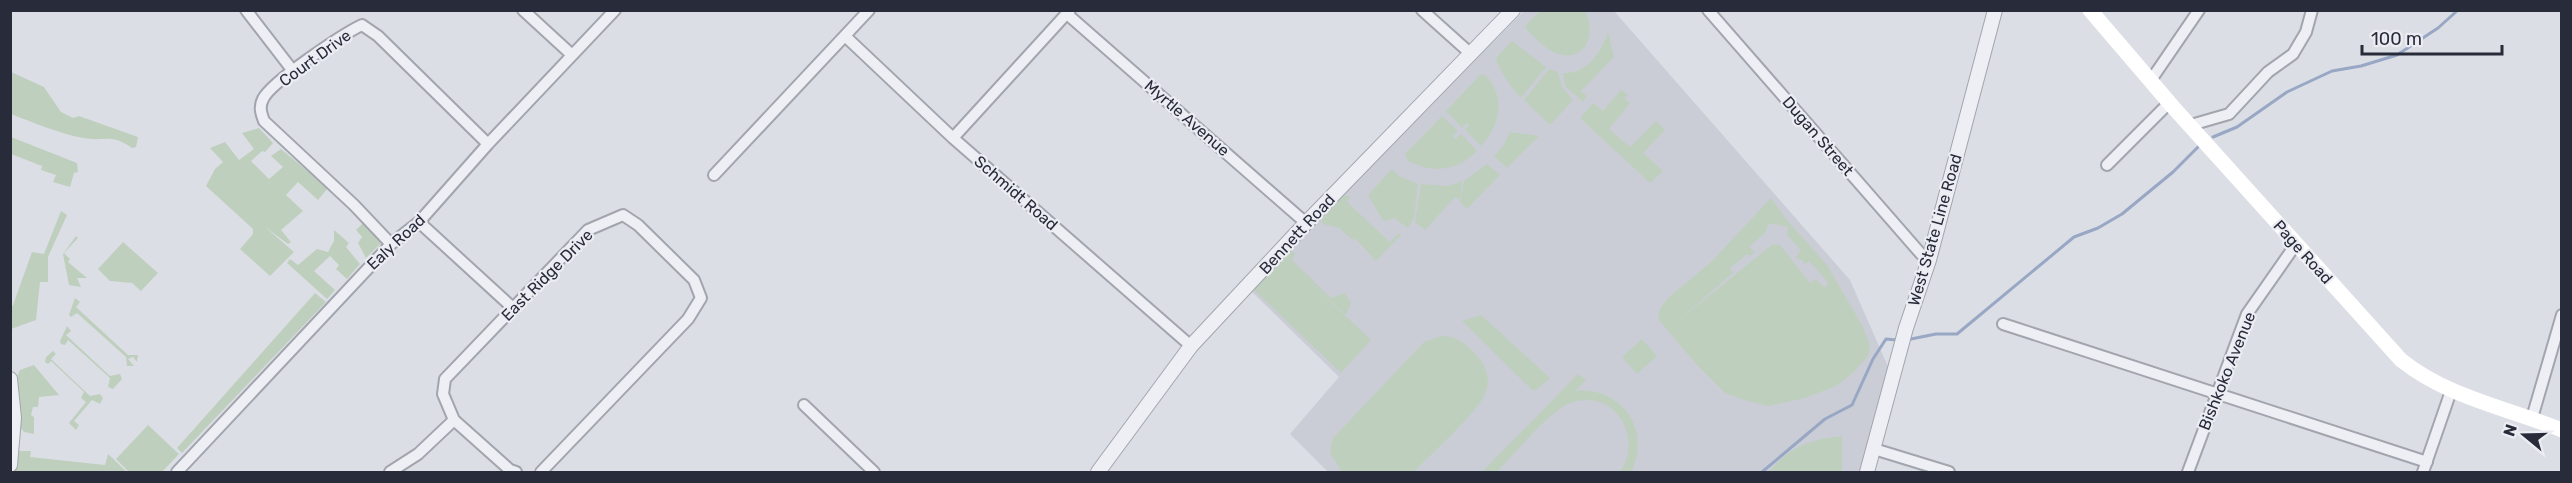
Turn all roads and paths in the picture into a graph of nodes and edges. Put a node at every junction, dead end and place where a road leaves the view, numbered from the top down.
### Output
1 (246, 10) edge
2 (523, 10) edge
3 (615, 10) edge
4 (869, 10) edge
5 (1422, 10) edge
6 (1513, 10) edge
7 (1708, 10) edge
8 (1995, 10) edge
9 (2090, 10) edge
10 (2199, 10) edge
11 (2312, 10) edge
12 (1069, 12) edge
13 (845, 36) junction
14 (1471, 54) junction
15 (572, 55) junction
16 (293, 70) junction
17 (2151, 80) junction
18 (2169, 103) junction
19 (2191, 125) junction
20 (953, 138) junction
21 (488, 144) junction
22 (2107, 165) dead end
23 (714, 175) dead end
24 (419, 222) junction
25 (1306, 223) junction
26 (391, 244) junction
27 (2296, 244) junction
28 (1929, 260) junction
29 (514, 309) junction
30 (2562, 315) edge
31 (2002, 324) dead end
32 (1191, 346) junction
33 (10, 379) edge
34 (2451, 391) junction
35 (2217, 393) junction
36 (804, 405) dead end
37 (2532, 418) junction
38 (454, 420) junction
39 (2562, 430) edge
40 (1874, 448) junction
41 (10, 465) edge
42 (2425, 467) edge
43 (177, 472) edge
44 (390, 472) edge
45 (516, 472) edge
46 (541, 472) edge
47 (874, 472) edge
48 (1098, 472) edge
49 (1868, 472) edge
50 (1949, 472) edge
51 (2188, 472) edge

1 - 16 street
2 - 15 street
3 - 15 street, Ealy Road
4 - 13 street
5 - 14 street
6 - 14 street, Bennett Road
7 - 28 street, Dugan Street
8 - 28 street, West State Line Road
9 - 17 main road, Page Road
10 - 17 street
11 - 19 street
12 - 20 street
12 - 25 street, Myrtle Avenue
13 - 20 street, Schmidt Road
13 - 23 street
14 - 25 street, Bennett Road
15 - 21 street, Ealy Road
16 - 21 street, Court Drive
16 - 26 street, Court Drive
17 - 18 main road, Page Road
18 - 19 main road, Page Road
18 - 22 street
19 - 27 main road, Page Road
20 - 32 street, Schmidt Road
21 - 24 street, Ealy Road
24 - 26 street, Ealy Road
24 - 29 street
25 - 32 street, Bennett Road
26 - 43 street, Ealy Road
27 - 34 main road, Page Road
27 - 35 street, Bishkoko Avenue
28 - 40 street, West State Line Road
29 - 38 street, East Ridge Drive
29 - 46 street, East Ridge Drive
30 - 37 street
31 - 35 street
32 - 48 street, Bennett Road
33 - 41 street
34 - 37 main road, Page Road
34 - 42 street
35 - 42 street
35 - 51 street, Bishkoko Avenue
36 - 47 street
37 - 39 main road, Page Road
38 - 44 street
38 - 45 street, East Ridge Drive
40 - 49 street, West State Line Road
40 - 50 street

